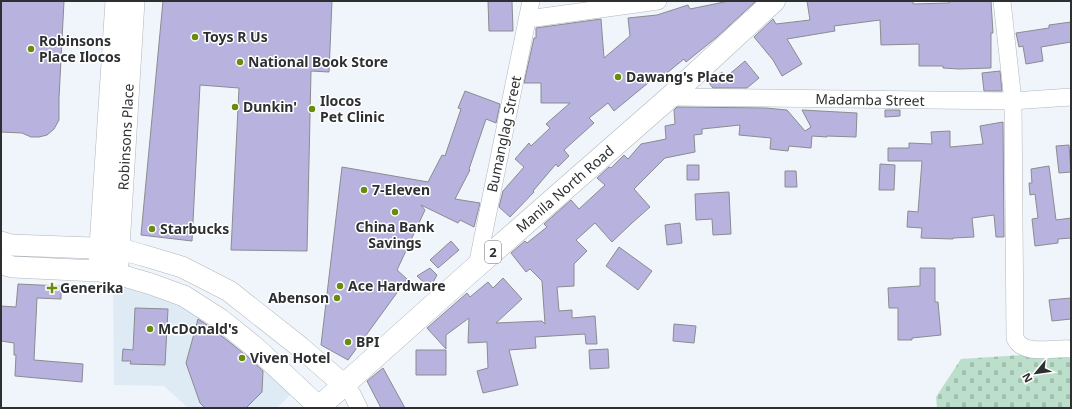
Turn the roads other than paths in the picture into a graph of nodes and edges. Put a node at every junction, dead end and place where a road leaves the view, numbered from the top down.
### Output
1 (116, 1) edge
2 (134, 1) edge
3 (531, 1) edge
4 (658, 1) edge
5 (774, 1) edge
6 (1002, 1) edge
7 (528, 18) junction
8 (670, 97) junction
9 (1071, 97) edge
10 (1012, 101) junction
11 (1, 242) edge
12 (110, 249) junction
13 (1, 264) edge
14 (477, 266) junction
15 (107, 272) junction
16 (1071, 349) edge
17 (344, 385) junction
18 (318, 408) edge
19 (359, 408) edge

1 - 12 street, Robinsons Place
2 - 12 street, Robinsons Place
3 - 7 street, Bumanglag Street
4 - 7 street
5 - 8 highway, Manila North Road / 2
6 - 10 street
7 - 14 street, Bumanglag Street
8 - 10 street, Madamba Street
8 - 14 highway, Manila North Road / 2
9 - 10 street, Madamba Street
10 - 16 street
11 - 12 street
12 - 15 street, Robinsons Place
12 - 17 street
13 - 15 street
14 - 17 highway, Manila North Road / 2
15 - 18 street
17 - 18 highway, Manila North Road / 2
17 - 19 street

